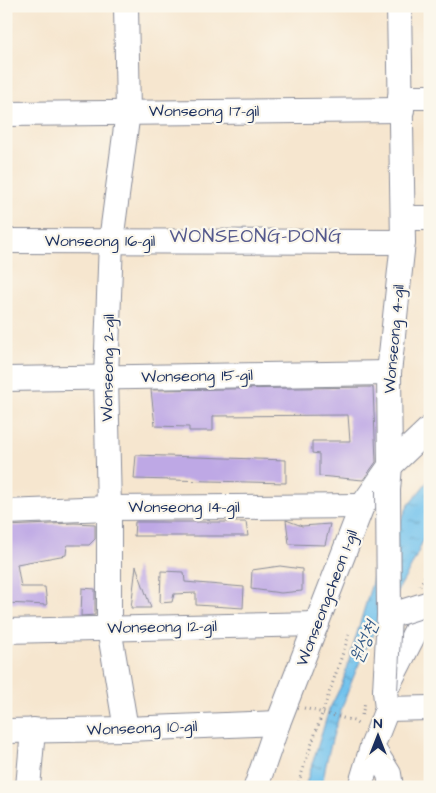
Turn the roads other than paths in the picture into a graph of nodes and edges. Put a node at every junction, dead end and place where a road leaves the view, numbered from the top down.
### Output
1 (126, 6) edge
2 (400, 6) edge
3 (430, 97) edge
4 (401, 103) junction
5 (128, 112) junction
6 (6, 114) edge
7 (404, 218) junction
8 (430, 218) edge
9 (112, 240) junction
10 (6, 241) edge
11 (403, 242) junction
12 (389, 373) junction
13 (106, 377) junction
14 (6, 379) edge
15 (430, 428) edge
16 (390, 466) junction
17 (362, 506) junction
18 (109, 508) junction
19 (6, 512) edge
20 (430, 603) edge
21 (389, 616) junction
22 (317, 624) junction
23 (109, 628) junction
24 (6, 631) edge
25 (386, 700) junction
26 (430, 708) edge
27 (278, 723) junction
28 (126, 729) junction
29 (33, 730) junction
30 (6, 731) edge
31 (372, 747) junction
32 (28, 787) edge
33 (256, 787) edge
34 (360, 787) edge
35 (391, 787) edge

1 - 5 street, Wonseong 2-gil
2 - 4 street, Wonseong 4-gil
3 - 4 street, Wonseong 17-gil
4 - 5 street, Wonseong 17-gil
4 - 7 street, Wonseong 4-gil
5 - 6 street, Wonseong 17-gil
5 - 9 street, Wonseong 2-gil
7 - 8 street
7 - 11 street, Wonseong 4-gil
9 - 10 street, Wonseong 16-gil
9 - 11 street, Wonseong 16-gil
9 - 13 street, Wonseong 2-gil
11 - 12 street, Wonseong 4-gil
12 - 13 street, Wonseong 15-gil
12 - 16 street, Wonseong 4-gil
13 - 14 street, Wonseong 15-gil
13 - 18 street, Wonseong 2-gil
15 - 16 street, Wonseongcheon 1-gil
16 - 17 street, Wonseongcheon 1-gil
16 - 21 street, Wonseong 4-gil, bridge
17 - 18 street, Wonseong 14-gil
17 - 22 street, Wonseongcheon 1-gil
18 - 19 street, Wonseong 14-gil
18 - 23 street, Wonseong 2-gil
20 - 21 street, bridge
20 - 25 street
21 - 25 street, Wonseong 4-gil, bridge
22 - 23 street, Wonseong 12-gil
22 - 27 street, Wonseongcheon 1-gil
23 - 24 street, Wonseong 12-gil
23 - 28 street, Wonseong 2-gil
25 - 26 street
25 - 31 street
27 - 28 street, Wonseong 10-gil
27 - 33 street, Wonseongcheon 1-gil
28 - 29 street, Wonseong 10-gil
29 - 30 street, Wonseong 10-gil
29 - 32 street
31 - 34 street
31 - 35 street

